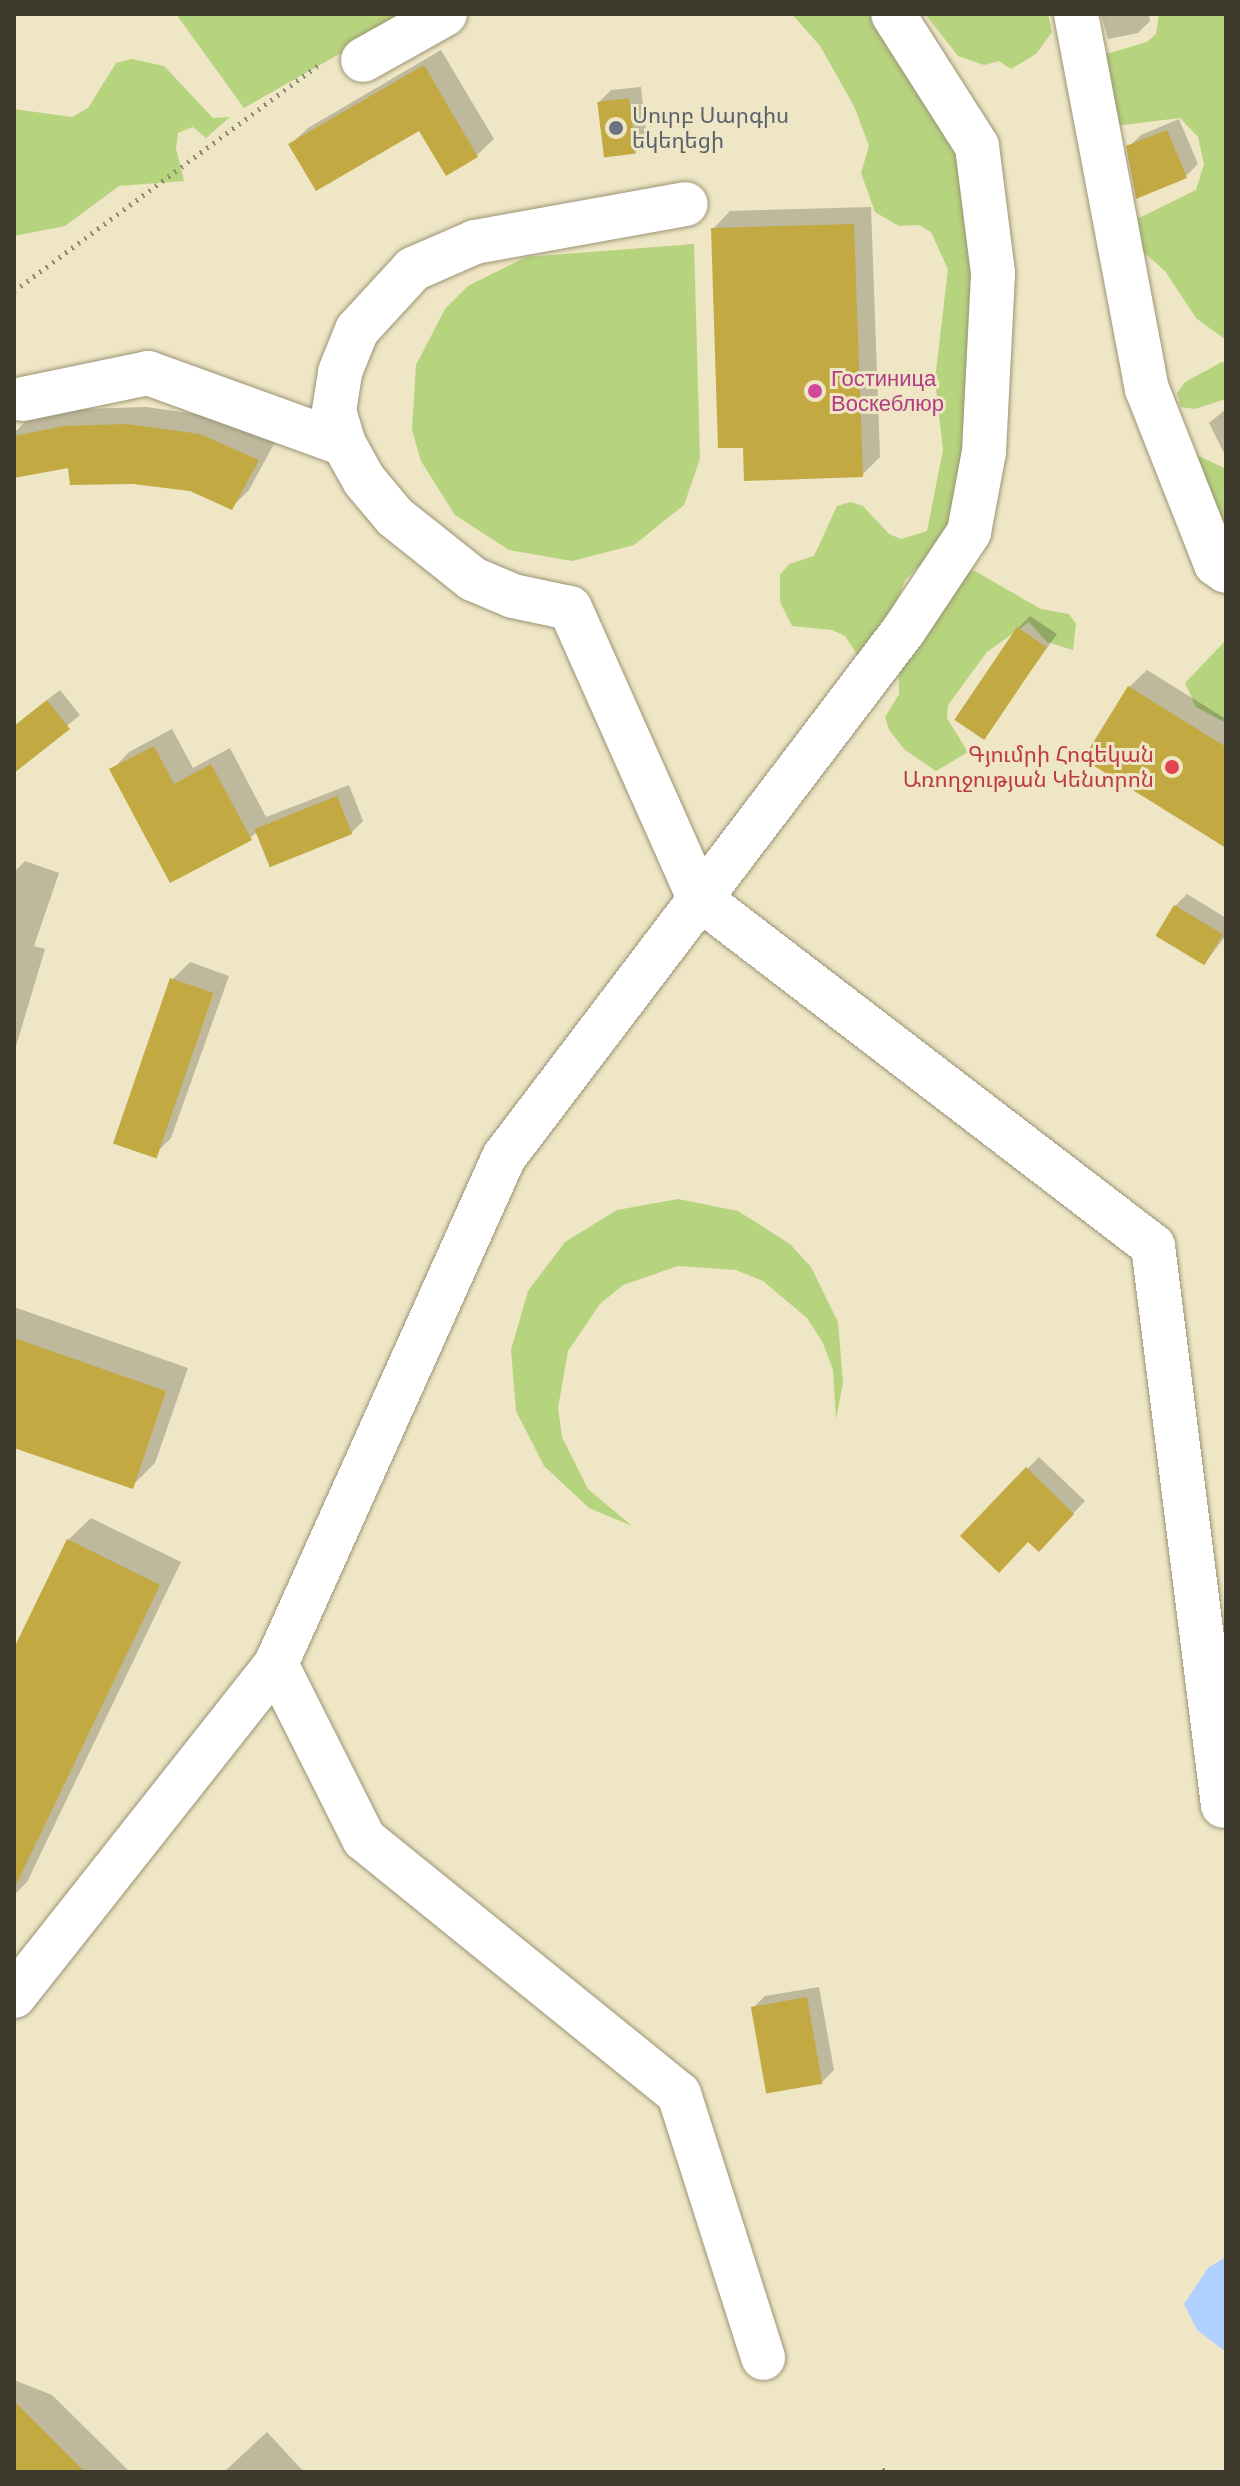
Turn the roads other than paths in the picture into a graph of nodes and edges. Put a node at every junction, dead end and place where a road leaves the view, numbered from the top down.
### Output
1 (445, 14) edge
2 (893, 14) edge
3 (1076, 14) edge
4 (346, 56) road end
5 (686, 204) dead end
6 (23, 399) dead end
7 (344, 444) junction
8 (1226, 571) edge
9 (699, 898) junction
10 (276, 1664) junction
11 (1223, 1806) dead end
12 (14, 1996) edge
13 (763, 2358) dead end

1 - 4 street
2 - 9 street
3 - 8 street
5 - 7 street
6 - 7 street
7 - 9 street
9 - 10 street
9 - 11 street
10 - 12 street
10 - 13 street

